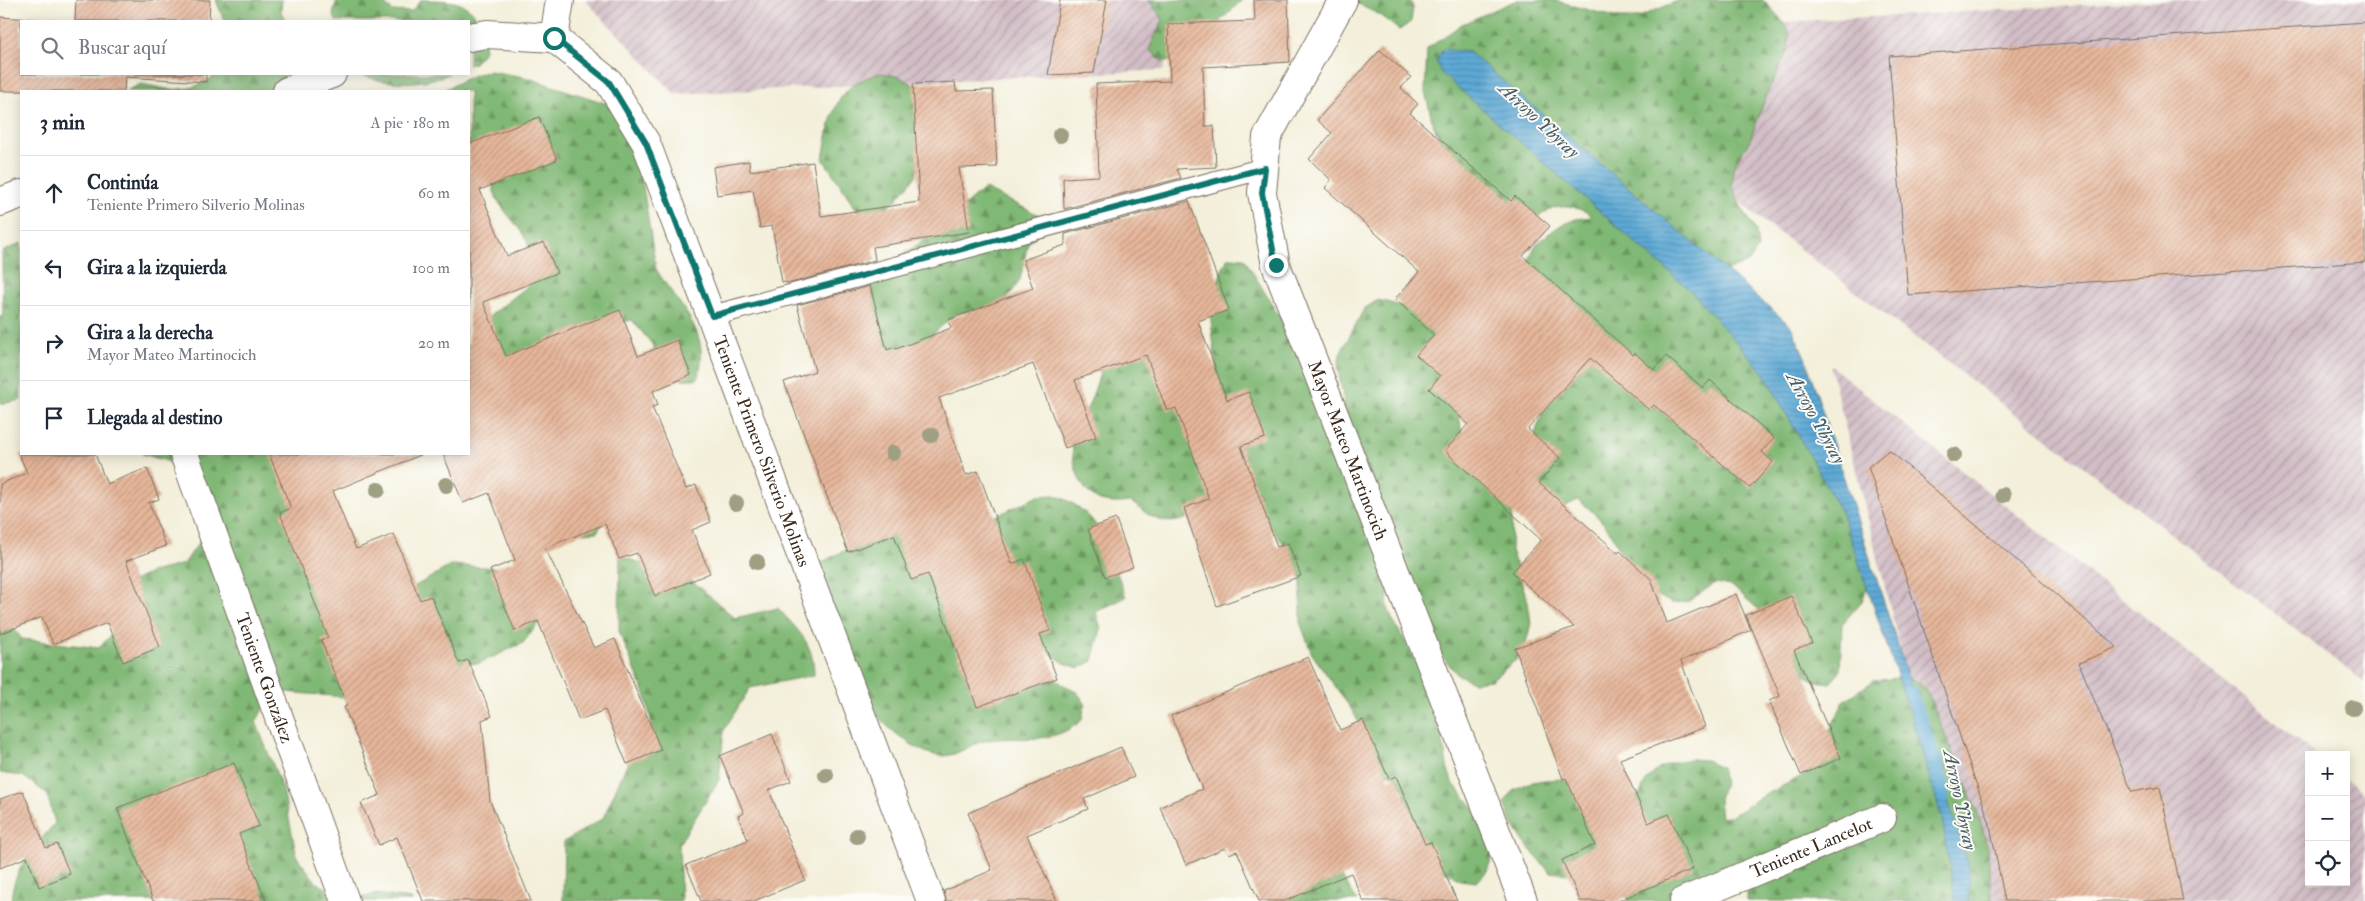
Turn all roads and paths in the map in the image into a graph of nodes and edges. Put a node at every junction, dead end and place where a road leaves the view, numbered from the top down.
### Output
1 (560, 0) edge
2 (1343, 0) edge
3 (470, 37) edge
4 (554, 38) junction
5 (329, 75) edge
6 (290, 90) edge
7 (1265, 168) junction
8 (20, 194) edge
9 (0, 202) edge
10 (712, 316) junction
11 (184, 455) edge
12 (1882, 818) dead end
13 (345, 901) edge
14 (932, 901) edge
15 (1523, 901) edge
16 (1684, 901) edge

1 - 4 street
2 - 7 street, Mayor Mateo Martinocich
3 - 4 street
4 - 10 street, Teniente Primero Silverio Molinas
5 - 6 street
7 - 10 lane
7 - 15 street, Mayor Mateo Martinocich
8 - 9 street
10 - 14 street, Teniente Primero Silverio Molinas
11 - 13 street, Teniente González
12 - 16 street, Teniente Lancelot

